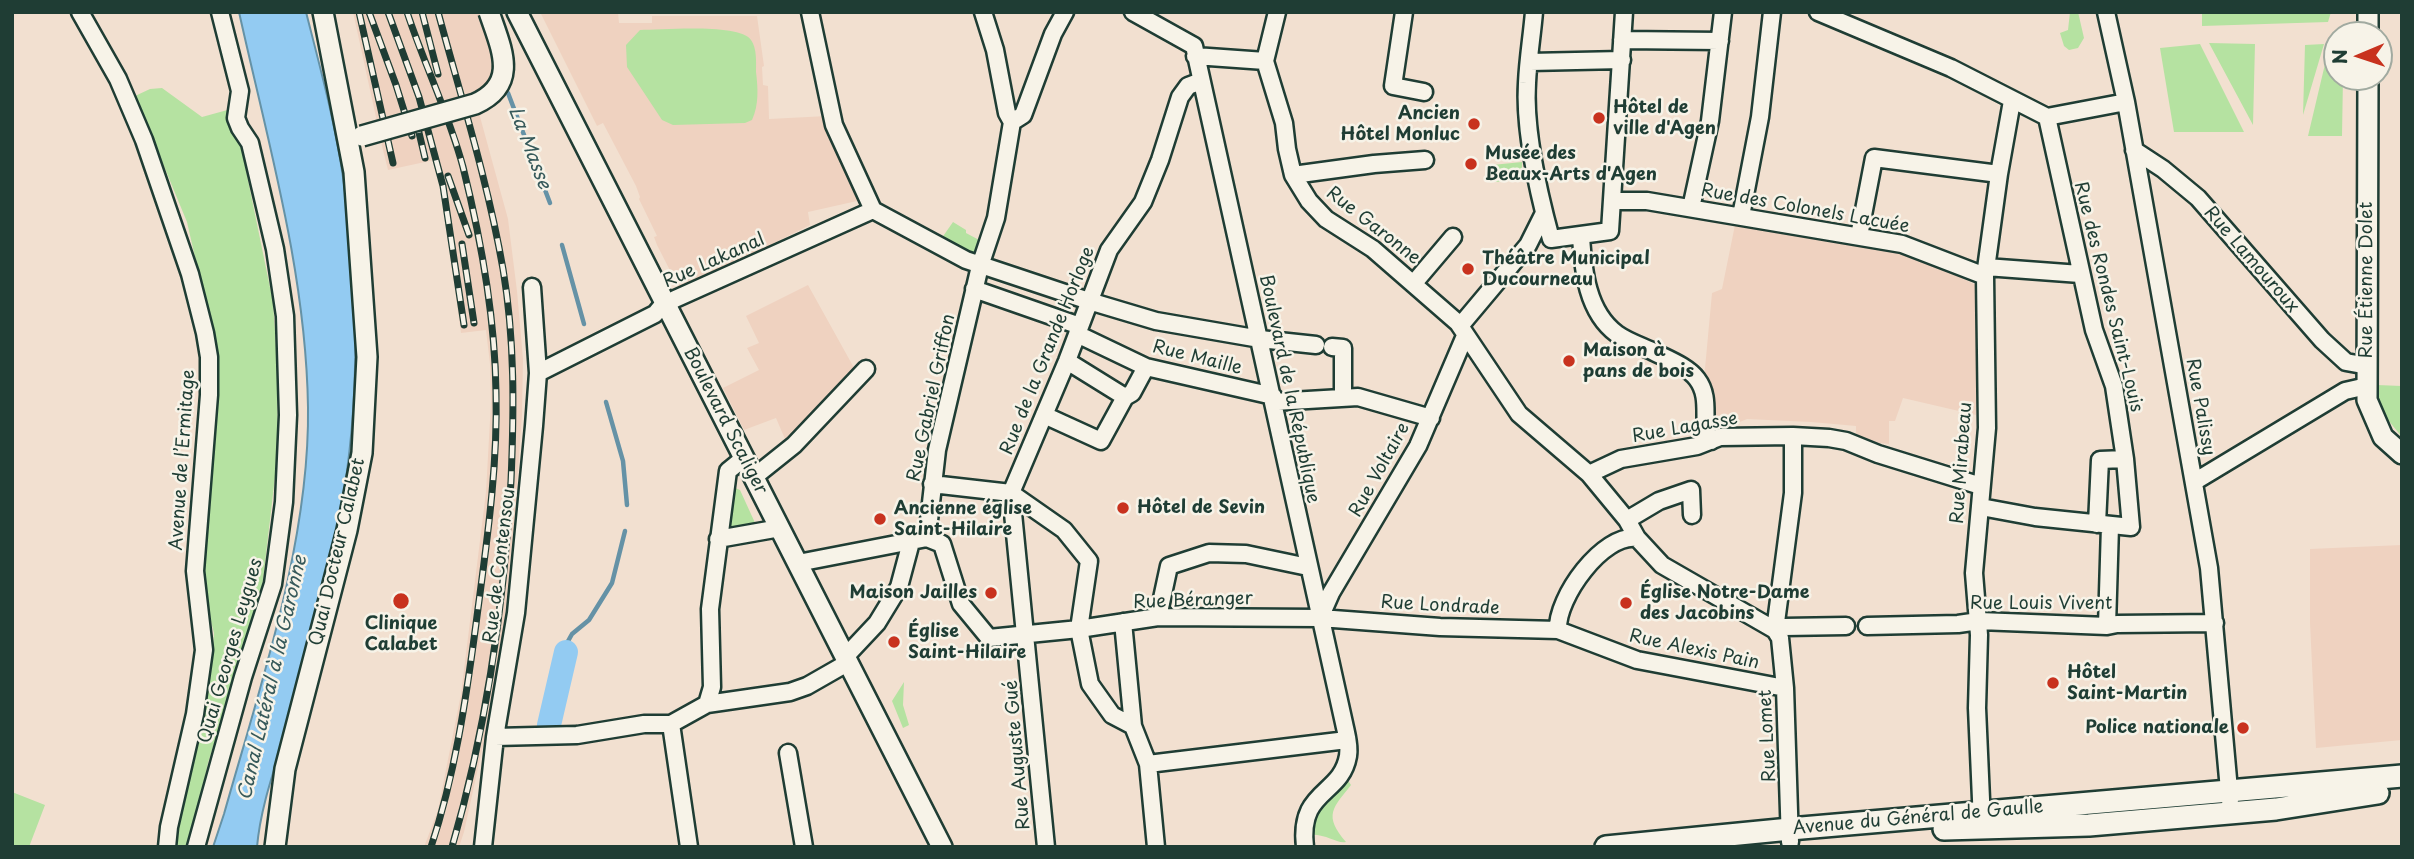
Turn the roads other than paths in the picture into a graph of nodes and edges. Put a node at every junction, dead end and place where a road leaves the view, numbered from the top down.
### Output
1 (80, 12) edge
2 (220, 12) edge
3 (489, 12) edge
4 (517, 12) edge
5 (810, 12) edge
6 (983, 12) edge
7 (1065, 12) edge
8 (1133, 12) edge
9 (1277, 12) edge
10 (1404, 12) edge
11 (1534, 12) edge
12 (1624, 12) edge
13 (1723, 12) edge
14 (1772, 12) edge
15 (1818, 12) edge
16 (2106, 12) edge
17 (324, 16) edge
18 (1622, 40) junction
19 (1720, 41) junction
20 (1194, 51) junction
21 (1622, 60) junction
22 (1265, 61) junction
23 (1530, 62) junction
24 (1200, 81) junction
25 (2368, 91) edge
26 (1424, 92) dead end
27 (2012, 101) junction
28 (2126, 102) junction
29 (2047, 117) junction
30 (1012, 122) junction
31 (356, 137) junction
32 (2134, 150) junction
33 (1425, 160) dead end
34 (1999, 174) junction
35 (1293, 176) junction
36 (1613, 201) junction
37 (1690, 208) junction
38 (873, 210) junction
39 (1544, 213) junction
40 (1741, 216) junction
41 (1581, 236) junction
42 (1859, 236) junction
43 (1453, 237) dead end
44 (1551, 239) junction
45 (1528, 245) junction
46 (980, 265) junction
47 (1986, 272) junction
48 (2080, 274) junction
49 (1415, 283) junction
50 (532, 287) dead end
51 (974, 289) junction
52 (1089, 301) junction
53 (665, 304) junction
54 (1078, 330) junction
55 (1463, 331) junction
56 (1259, 339) junction
57 (1067, 361) junction
58 (1146, 367) junction
59 (866, 369) dead end
60 (538, 373) junction
61 (2368, 377) junction
62 (1125, 397) junction
63 (1343, 398) junction
64 (1273, 399) junction
65 (1044, 415) junction
66 (1431, 418) junction
67 (1793, 436) junction
68 (1711, 441) junction
69 (2402, 454) edge
70 (744, 458) junction
71 (2125, 459) junction
72 (1588, 474) junction
73 (754, 477) junction
74 (2194, 482) junction
75 (932, 484) junction
76 (1981, 485) junction
77 (1011, 493) junction
78 (1981, 507) junction
79 (1692, 515) dead end
80 (1627, 520) junction
81 (2103, 525) junction
82 (780, 528) junction
83 (1637, 538) junction
84 (718, 539) junction
85 (919, 540) junction
86 (798, 564) junction
87 (1308, 567) junction
88 (1158, 617) junction
89 (1320, 618) junction
90 (1979, 621) junction
91 (1124, 622) junction
92 (2215, 623) junction
93 (1846, 626) dead end
94 (1867, 626) dead end
95 (2107, 626) junction
96 (1079, 629) junction
97 (1775, 630) junction
98 (1558, 631) junction
99 (1027, 636) junction
100 (847, 659) junction
101 (1785, 688) junction
102 (707, 704) junction
103 (671, 724) junction
104 (1133, 726) junction
105 (495, 737) junction
106 (1347, 740) junction
107 (788, 753) dead end
108 (1148, 764) junction
109 (2402, 776) edge
110 (2402, 790) edge
111 (2230, 802) junction
112 (1982, 820) junction
113 (1790, 835) junction
114 (276, 841) edge
115 (937, 841) edge
116 (1728, 843) edge
117 (167, 847) edge
118 (197, 847) edge
119 (483, 847) edge
120 (689, 847) edge
121 (804, 847) edge
122 (1046, 847) edge
123 (1156, 847) edge
124 (1304, 847) edge
125 (1606, 847) edge

1 - 117 street, Avenue de l’Ermitage
2 - 118 street, Quai Georges Leygues
3 - 31 street, bridge
4 - 53 street, Boulevard Scaliger
5 - 38 street
6 - 30 street
7 - 30 street
8 - 20 street
9 - 22 street
10 - 26 street
11 - 23 street
12 - 18 street
13 - 19 street
14 - 40 street
15 - 27 street
16 - 28 street, Rue Palissy
17 - 31 street
17 - 31 street
18 - 19 street
18 - 21 street
19 - 37 street
20 - 22 street
20 - 24 street, Boulevard de la République
21 - 23 street
21 - 36 street
22 - 35 street, Rue Garonne
23 - 39 street
24 - 52 street, Rue de la Grande Horloge
24 - 56 street, Boulevard de la République
25 - 61 street, Rue Étienne Dolet
27 - 29 street
27 - 34 street, Rue Mirabeau
28 - 29 street
28 - 32 street, Rue Palissy
29 - 48 street, Rue des Rondes Saint-Louis
30 - 46 street, Rue Gabriel Griffon
31 - 114 street, Quai Docteur Calabet
32 - 61 street, Rue Lamouroux
32 - 74 street, Rue Palissy
33 - 35 street
34 - 42 street
34 - 47 street, Rue Mirabeau
35 - 49 street, Rue Garonne
36 - 37 street, Rue des Colonels Lacuée
36 - 41 street
37 - 40 street, Rue des Colonels Lacuée
38 - 46 street
38 - 53 street, Rue Lakanal
39 - 44 street
39 - 45 street, Rue Voltaire
40 - 42 street, Rue des Colonels Lacuée
41 - 44 street
41 - 68 street
42 - 47 street, Rue des Colonels Lacuée
43 - 49 street
44 - 45 street
45 - 55 street, Rue Voltaire
46 - 51 street, Rue Gabriel Griffon
46 - 52 street
47 - 48 street, Rue des Colonels Lacuée
47 - 76 street, Rue Mirabeau
48 - 71 street, Rue des Rondes Saint-Louis
49 - 55 street, Rue Garonne
50 - 60 street, Rue de Contensou
51 - 54 street, Rue Maille
51 - 75 street, Rue Gabriel Griffon
52 - 54 street, Rue de la Grande Horloge
52 - 56 street
53 - 60 street, Rue Lakanal
53 - 70 street, Boulevard Scaliger
54 - 57 street, Rue de la Grande Horloge
54 - 58 street, Rue Maille
55 - 66 street, Rue Voltaire
55 - 72 street, Rue Garonne
56 - 63 street
56 - 64 street, Boulevard de la République
57 - 62 street
57 - 65 street, Rue de la Grande Horloge
58 - 62 street
58 - 64 street, Rue Maille
59 - 73 street
60 - 105 street, Rue de Contensou
61 - 69 street
61 - 74 street
62 - 65 street
63 - 64 street, Rue Maille
63 - 66 street, Rue Maille
64 - 87 street, Boulevard de la République
65 - 77 street, Rue de la Grande Horloge
66 - 89 street, Rue Voltaire
67 - 68 street, Rue Lagasse
67 - 76 street, Rue Lagasse
67 - 97 street
68 - 72 street, Rue Lagasse
70 - 73 street, Boulevard Scaliger
70 - 84 street
71 - 81 street
71 - 81 street, Rue des Rondes Saint-Louis
72 - 80 street, Rue Garonne
73 - 82 street, Boulevard Scaliger
74 - 92 street, Rue Palissy
75 - 77 street
75 - 85 street, Rue Gabriel Griffon
76 - 78 street, Rue Mirabeau
77 - 96 street
77 - 99 street, Rue Auguste Gué
78 - 81 street
78 - 90 street, Rue Mirabeau
79 - 80 street
80 - 83 street, Rue Garonne
81 - 95 street
82 - 84 street
82 - 86 street, Boulevard Scaliger
83 - 97 street, Rue Garonne
83 - 98 street
84 - 102 street
85 - 86 street
85 - 99 street, Rue Béranger
85 - 100 street, Rue Gabriel Griffon
86 - 100 street, Boulevard Scaliger
87 - 88 street
87 - 89 street, Boulevard de la République
88 - 89 street, Rue Béranger
88 - 91 street, Rue Béranger
89 - 98 street, Rue Londrade
89 - 106 street, Boulevard de la République
90 - 94 street, Rue Louis Vivent
90 - 95 street, Rue Louis Vivent
90 - 112 street, Rue Mirabeau
91 - 96 street, Rue Béranger
91 - 104 street
92 - 95 street, Rue Louis Vivent
92 - 111 street, Rue Palissy
93 - 97 street
96 - 99 street, Rue Béranger
96 - 104 street
97 - 101 street, Rue Lomet
98 - 101 street, Rue Alexis Pain
99 - 122 street, Rue Auguste Gué
100 - 102 street, Rue Gabriel Griffon
100 - 115 street, Boulevard Scaliger
101 - 113 street, Rue Lomet
102 - 103 street
103 - 105 street
103 - 120 street
104 - 108 street
105 - 119 street, Rue de Contensou
106 - 108 street
106 - 124 street
107 - 121 street
108 - 123 street
109 - 111 main road
110 - 111 main road
111 - 112 main road, Avenue du Général de Gaulle
112 - 113 main road, Avenue du Général de Gaulle
113 - 116 main road, Avenue du Général de Gaulle
116 - 125 main road, Avenue du Général de Gaulle

